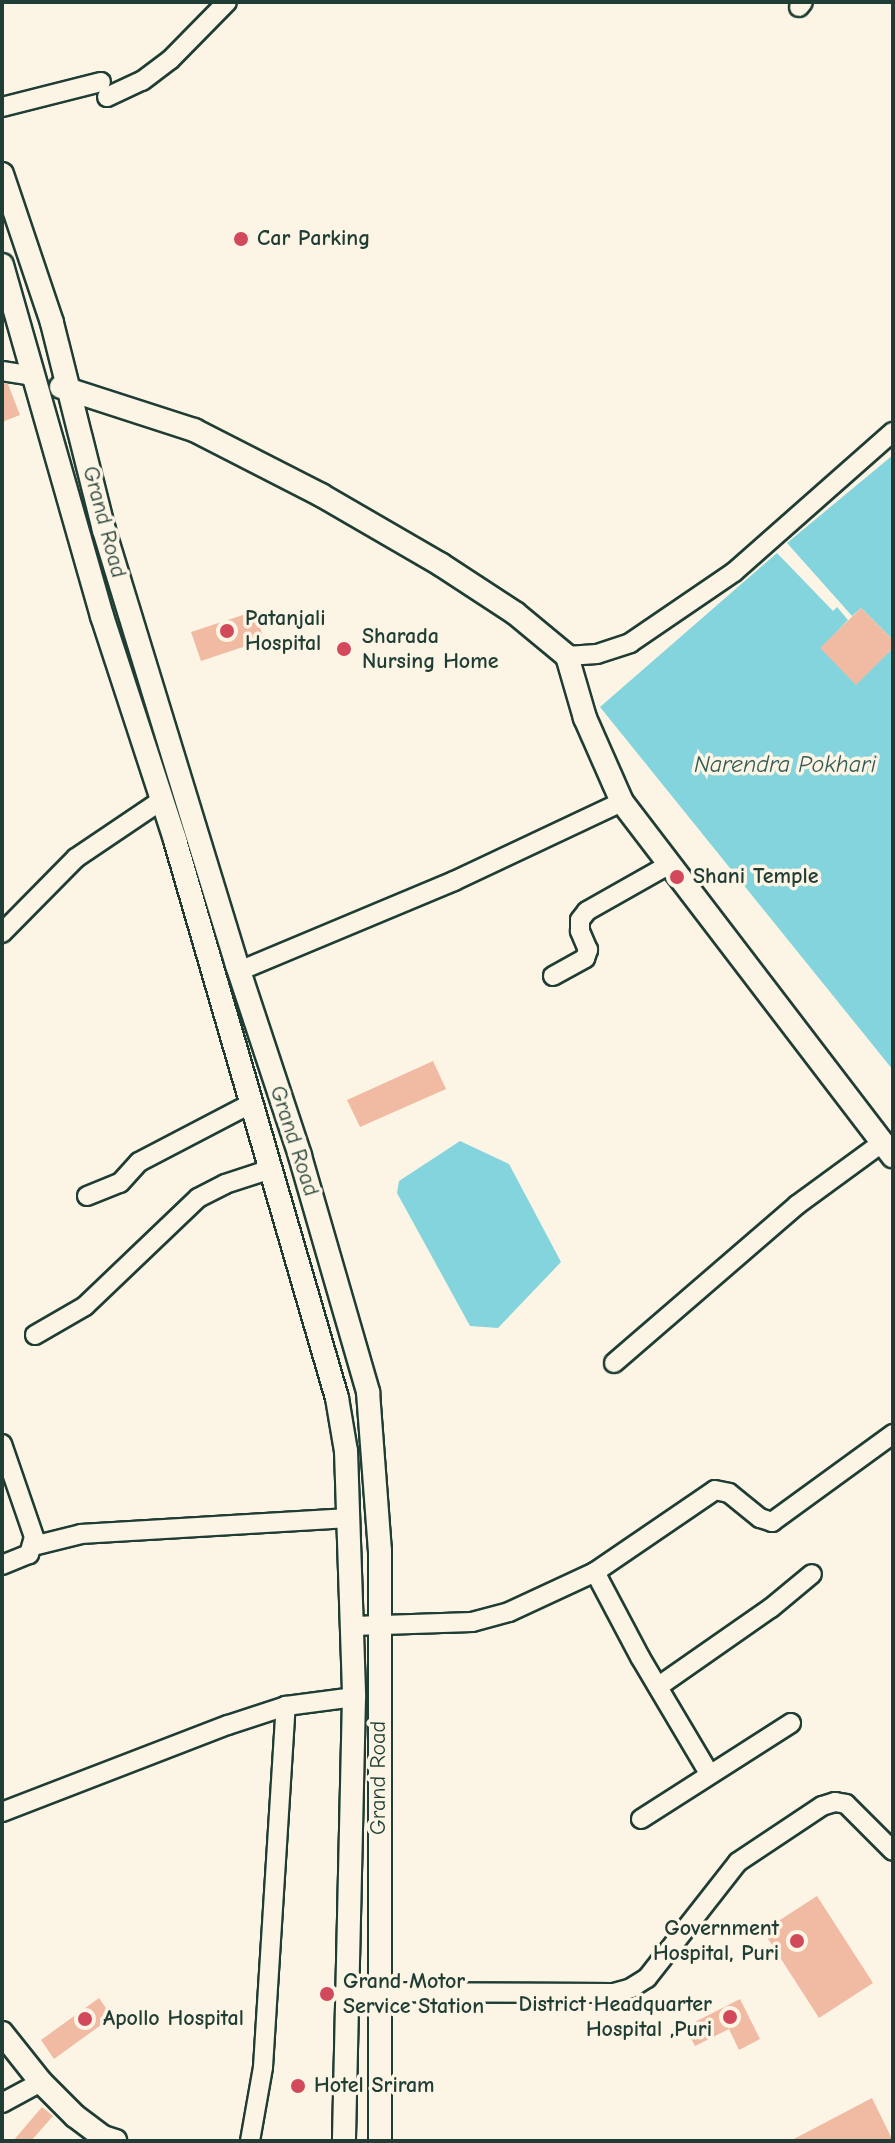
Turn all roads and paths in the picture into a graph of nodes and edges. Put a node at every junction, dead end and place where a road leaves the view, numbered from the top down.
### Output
1 (227, 2) edge
2 (2, 107) edge
3 (2, 174) edge
4 (2, 265) edge
5 (2, 371) edge
6 (34, 376) junction
7 (70, 390) junction
8 (893, 432) edge
9 (567, 656) junction
10 (162, 800) junction
11 (622, 802) junction
12 (670, 864) junction
13 (2, 933) edge
14 (239, 971) junction
15 (553, 976) dead end
16 (252, 1103) junction
17 (888, 1149) edge
18 (271, 1169) junction
19 (87, 1196) dead end
20 (35, 1335) dead end
21 (614, 1363) dead end
22 (893, 1434) edge
23 (2, 1444) edge
24 (349, 1518) junction
25 (33, 1546) junction
26 (2, 1565) edge
27 (595, 1572) junction
28 (812, 1574) dead end
29 (380, 1625) junction
30 (353, 1626) junction
31 (659, 1686) junction
32 (354, 1697) junction
33 (286, 1706) junction
34 (791, 1723) dead end
35 (709, 1773) junction
36 (2, 1812) edge
37 (641, 1819) dead end
38 (893, 1851) edge
39 (344, 1992) junction
40 (378, 1992) junction
41 (2, 2033) edge
42 (41, 2082) junction
43 (2, 2103) edge
44 (115, 2141) edge
45 (250, 2141) edge
46 (344, 2141) edge
47 (380, 2141) edge

1 - 2 street
3 - 7 main road, Grand Road
4 - 6 main road, Grand Road
5 - 6 street
6 - 7 main road
6 - 10 main road, Grand Road
7 - 9 main road
7 - 14 main road, Grand Road
8 - 9 street
9 - 11 main road
10 - 13 street
10 - 16 main road, Grand Road
11 - 12 main road
11 - 14 street
12 - 15 street
12 - 17 main road
14 - 29 main road, Grand Road
16 - 18 main road, Grand Road
16 - 19 street
17 - 21 street
18 - 20 street
18 - 24 main road, Grand Road
22 - 27 street
23 - 25 street
24 - 25 street
24 - 30 main road, Grand Road
25 - 26 street
27 - 29 street
27 - 31 street
28 - 31 street
29 - 30 street
29 - 40 main road, Grand Road
30 - 32 main road, Grand Road
31 - 35 street
32 - 33 street
32 - 39 main road, Grand Road
33 - 36 street
33 - 45 street
34 - 35 street
35 - 37 street
38 - 40 street
39 - 40 street
39 - 46 main road, Grand Road
40 - 47 main road, Grand Road
41 - 42 main road
42 - 43 street
42 - 44 main road

